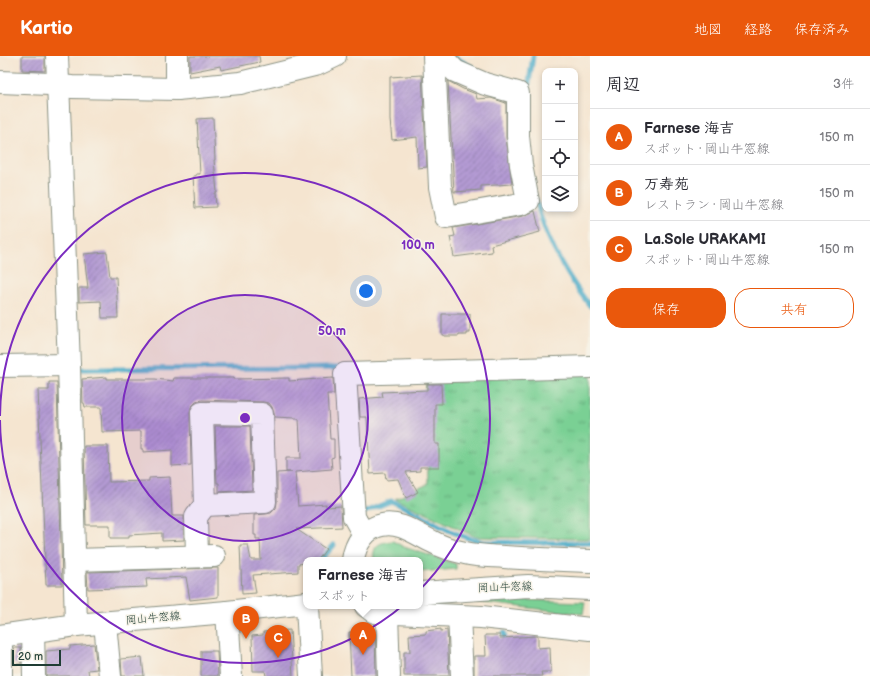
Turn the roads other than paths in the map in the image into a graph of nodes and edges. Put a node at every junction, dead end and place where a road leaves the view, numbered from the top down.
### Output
1 (57, 56) edge
2 (177, 56) edge
3 (335, 56) edge
4 (434, 56) edge
5 (441, 56) edge
6 (0, 82) edge
7 (58, 86) junction
8 (177, 89) junction
9 (68, 365) junction
10 (0, 366) edge
11 (590, 367) edge
12 (205, 506) junction
13 (364, 535) junction
14 (353, 557) edge
15 (74, 560) junction
16 (590, 561) edge
17 (590, 590) edge
18 (423, 592) edge
19 (303, 603) edge
20 (306, 609) edge
21 (370, 609) edge
22 (227, 612) junction
23 (387, 613) junction
24 (459, 616) junction
25 (105, 623) junction
26 (76, 625) junction
27 (590, 628) edge
28 (33, 631) junction
29 (0, 636) edge
30 (1, 676) edge
31 (34, 676) edge
32 (110, 676) edge
33 (231, 676) edge
34 (311, 676) edge
35 (389, 676) edge
36 (462, 676) edge

1 - 7 street
2 - 8 street
3 - 8 street
4 - 5 street
6 - 7 street
7 - 8 street
7 - 9 street
9 - 10 street
9 - 15 street
11 - 13 street
12 - 12 street
12 - 15 street
13 - 14 street
13 - 16 street
15 - 26 street
17 - 18 street, 岡山牛窓線
19 - 22 street, 岡山牛窓線
20 - 34 street
21 - 23 street
22 - 25 street, 岡山牛窓線
22 - 33 street
23 - 24 street
23 - 35 street
24 - 27 street
24 - 36 street
25 - 26 street, 岡山牛窓線
25 - 32 street
26 - 28 street, 岡山牛窓線
28 - 29 street, 岡山牛窓線
28 - 31 street
29 - 30 street

